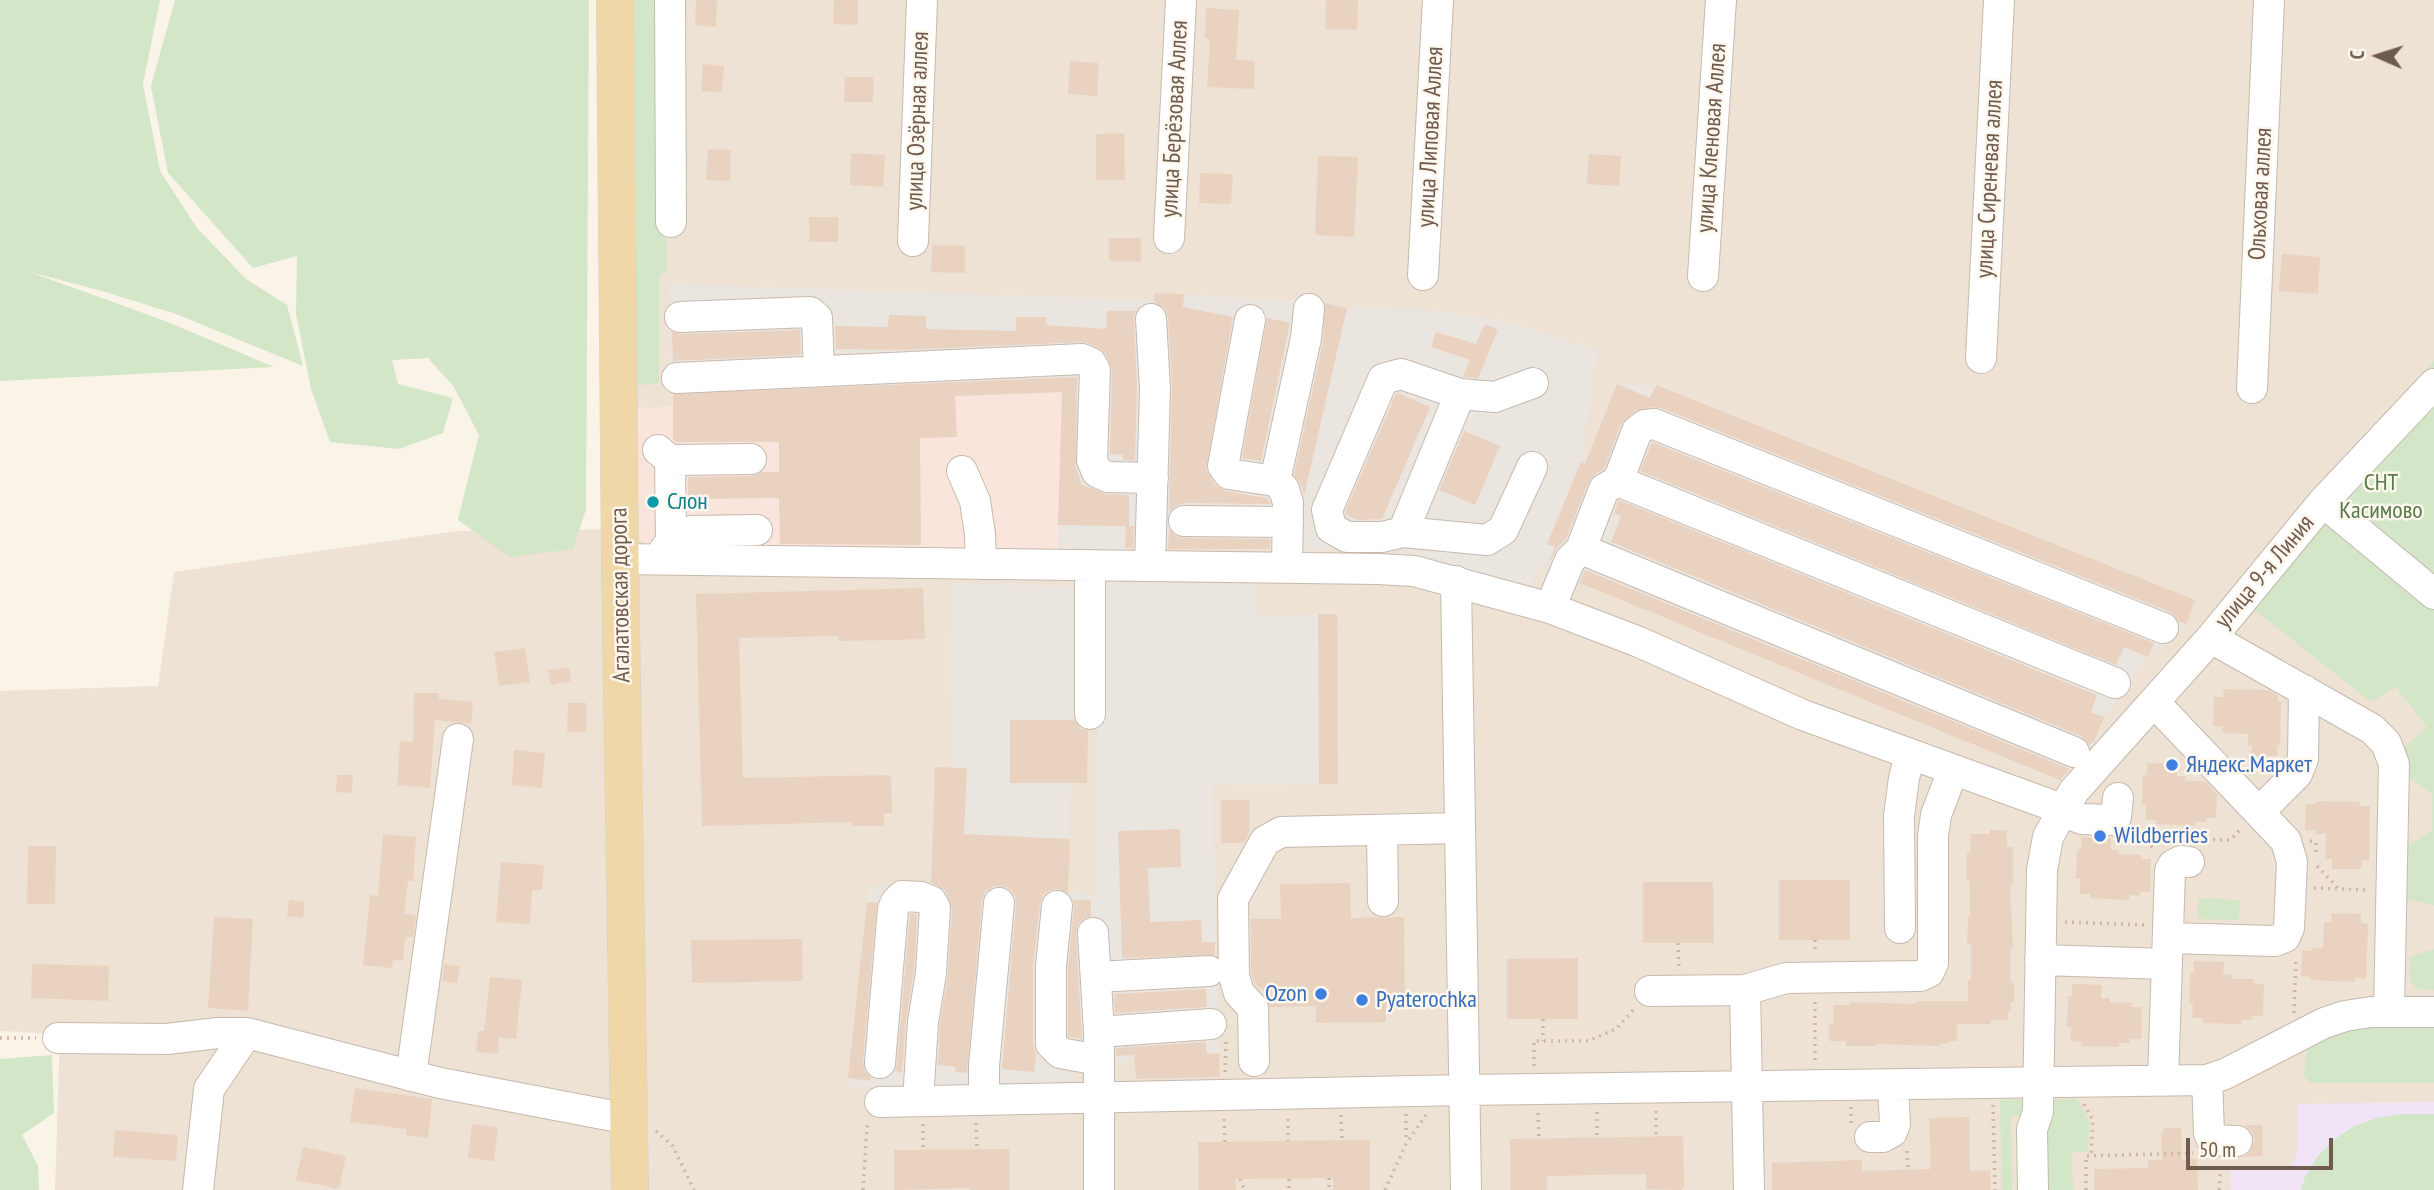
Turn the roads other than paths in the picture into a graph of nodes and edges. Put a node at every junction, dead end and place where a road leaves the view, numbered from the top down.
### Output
1 (615, 0) edge
2 (670, 0) edge
3 (922, 0) edge
4 (1181, 0) edge
5 (1438, 0) edge
6 (1721, 0) edge
7 (1999, 0) edge
8 (2269, 0) edge
9 (671, 222) dead end
10 (1169, 238) dead end
11 (914, 241) dead end
12 (1423, 275) dead end
13 (1703, 276) dead end
14 (1310, 309) dead end
15 (680, 317) dead end
16 (1151, 319) dead end
17 (1250, 320) dead end
18 (1981, 358) dead end
19 (819, 371) junction
20 (677, 378) dead end
21 (1533, 383) dead end
22 (2434, 384) edge
23 (2252, 388) dead end
24 (1460, 394) junction
25 (751, 459) dead end
26 (1532, 467) dead end
27 (962, 471) dead end
28 (1153, 478) junction
29 (1275, 481) junction
30 (1618, 481) junction
31 (2323, 502) junction
32 (1184, 520) dead end
33 (1287, 522) junction
34 (757, 530) dead end
35 (1403, 532) junction
36 (1347, 537) junction
37 (1581, 549) junction
38 (665, 550) junction
39 (620, 559) junction
40 (981, 564) junction
41 (1090, 565) junction
42 (1150, 566) junction
43 (1287, 568) junction
44 (1347, 568) junction
45 (1456, 581) junction
46 (2434, 594) edge
47 (1550, 608) junction
48 (2163, 628) dead end
49 (2211, 638) junction
50 (2115, 683) dead end
51 (2304, 690) junction
52 (2154, 702) junction
53 (1090, 714) dead end
54 (458, 738) dead end
55 (2074, 752) dead end
56 (1910, 755) junction
57 (1953, 770) junction
58 (2117, 808) road end
59 (2062, 809) junction
60 (2259, 812) junction
61 (1460, 828) junction
62 (1382, 830) junction
63 (2183, 851) road end
64 (1383, 901) dead end
65 (999, 903) dead end
66 (1057, 906) dead end
67 (1900, 928) dead end
68 (1093, 933) dead end
69 (2168, 942) junction
70 (2040, 960) junction
71 (1209, 971) dead end
72 (1096, 977) junction
73 (1745, 990) junction
74 (1650, 991) road end
75 (2389, 1012) junction
76 (2434, 1012) edge
77 (1211, 1024) dead end
78 (247, 1033) junction
79 (58, 1038) road end
80 (1099, 1046) junction
81 (1254, 1061) dead end
82 (880, 1063) dead end
83 (411, 1076) junction
84 (2207, 1080) junction
85 (2163, 1081) junction
86 (2037, 1083) junction
87 (1894, 1085) junction
88 (1746, 1087) junction
89 (1464, 1090) junction
90 (1098, 1098) junction
91 (880, 1102) road end
92 (980, 1106) junction
93 (920, 1108) junction
94 (629, 1119) junction
95 (1870, 1137) dead end
96 (2237, 1141) dead end
97 (198, 1190) edge
98 (630, 1190) edge
99 (1099, 1190) edge
100 (1466, 1190) edge
101 (1749, 1190) edge
102 (2033, 1190) edge

1 - 39 main road, Агалатовская дорога
2 - 9 street
3 - 11 street, улица Озёрная аллея
4 - 10 street, улица Берёзовая Аллея
5 - 12 street, улица Липовая Аллея
6 - 13 street, улица Кленовая Аллея
7 - 18 street, улица Сиреневая аллея
8 - 23 street, Ольховая аллея
14 - 29 street
15 - 19 street
16 - 28 street
17 - 29 street
19 - 20 street
19 - 28 street
21 - 24 street
22 - 31 street, улица 9-я Линия
24 - 35 street
24 - 36 street
25 - 38 street
26 - 35 street
27 - 40 street
28 - 42 street
29 - 33 street
30 - 37 street
30 - 48 street
30 - 50 street
31 - 46 street
31 - 49 street, улица 9-я Линия
32 - 33 street
33 - 43 street
34 - 38 street
35 - 36 street
36 - 44 street
37 - 47 street
37 - 55 street
38 - 39 street
38 - 40 street
39 - 94 main road, Агалатовская дорога
40 - 41 street
41 - 42 street
41 - 53 street
42 - 43 street
43 - 44 street
44 - 45 street
45 - 47 street
45 - 61 street
47 - 56 street
49 - 51 street
49 - 52 street, улица 9-я Линия
51 - 60 street
51 - 75 street
52 - 59 street, улица 9-я Линия
52 - 60 street
54 - 83 street
56 - 57 street
56 - 67 street
57 - 59 street
57 - 73 street
58 - 59 street
59 - 70 street, улица 9-я Линия
60 - 69 street
61 - 62 street
61 - 89 street
62 - 64 street
62 - 81 street
63 - 69 street
65 - 92 street
66 - 80 street
68 - 72 street
69 - 70 street
69 - 85 street
70 - 86 street, улица 9-я Линия
71 - 72 street
72 - 80 street
73 - 74 street
73 - 88 street
75 - 76 street
75 - 84 street
77 - 80 street
78 - 79 street
78 - 83 street
78 - 97 street
80 - 90 street
82 - 93 street
83 - 94 street
84 - 85 street
84 - 96 street
85 - 86 street
86 - 87 street
86 - 102 street, улица 9-я Линия
87 - 88 street
87 - 95 street
88 - 89 street
88 - 101 street
89 - 90 street
89 - 100 street
90 - 92 street
90 - 99 street
91 - 93 street
92 - 93 street
94 - 98 main road, Агалатовская дорога

